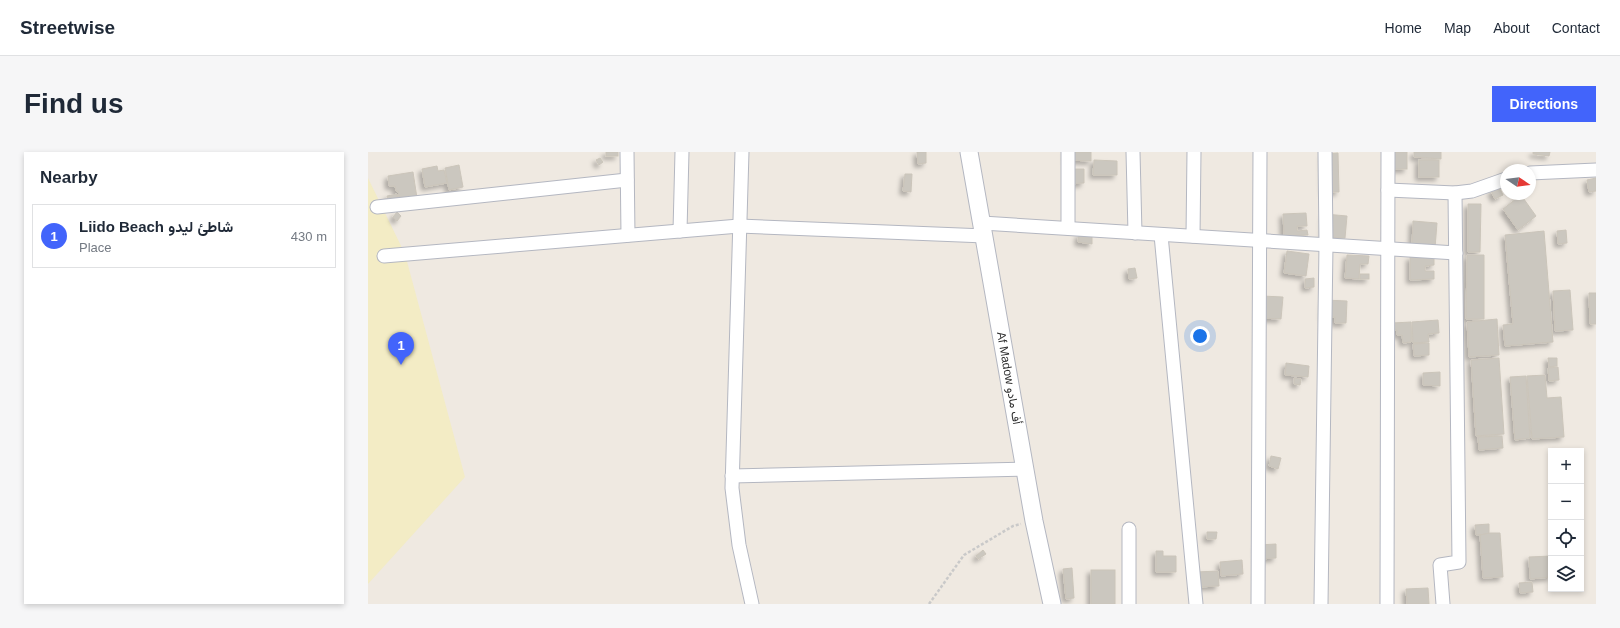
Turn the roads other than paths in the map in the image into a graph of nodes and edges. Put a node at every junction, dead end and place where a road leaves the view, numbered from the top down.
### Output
1 (627, 152) edge
2 (682, 152) edge
3 (742, 152) edge
4 (969, 152) edge
5 (1068, 152) edge
6 (1133, 152) edge
7 (1194, 152) edge
8 (1260, 152) edge
9 (1325, 152) edge
10 (1388, 152) edge
11 (1596, 170) edge
12 (1536, 173) edge
13 (627, 180) junction
14 (1500, 180) edge
15 (1388, 190) junction
16 (1455, 193) junction
17 (377, 207) dead end
18 (739, 226) junction
19 (1068, 228) junction
20 (983, 230) junction
21 (680, 231) junction
22 (1135, 233) junction
23 (628, 235) junction
24 (1161, 235) junction
25 (1193, 236) junction
26 (1259, 241) junction
27 (1326, 245) junction
28 (1388, 249) junction
29 (1456, 253) junction
30 (384, 256) dead end
31 (1025, 470) junction
32 (732, 476) junction
33 (1128, 529) dead end
34 (752, 604) edge
35 (1052, 604) edge
36 (1129, 604) edge
37 (1196, 604) edge
38 (1258, 604) edge
39 (1320, 604) edge
40 (1387, 604) edge
41 (1443, 604) edge

1 - 13 street
2 - 21 street
3 - 18 street
4 - 20 street, Af Madow أف مادو
5 - 19 street
6 - 22 street
7 - 25 street
8 - 26 street
9 - 27 street
10 - 15 street
11 - 12 street
13 - 17 street
13 - 23 street
14 - 16 street
15 - 16 street
15 - 28 street
16 - 29 street
18 - 20 street
18 - 21 street
18 - 32 street
19 - 20 street
19 - 22 street
20 - 31 street, Af Madow أف مادو
21 - 23 street
22 - 24 street
23 - 30 street
24 - 25 street
24 - 37 street
25 - 26 street
26 - 27 street
26 - 38 street
27 - 28 street
27 - 39 street
28 - 29 street
28 - 40 street
29 - 41 street
31 - 32 street
31 - 35 street, Af Madow أف مادو
32 - 34 street
33 - 36 street

